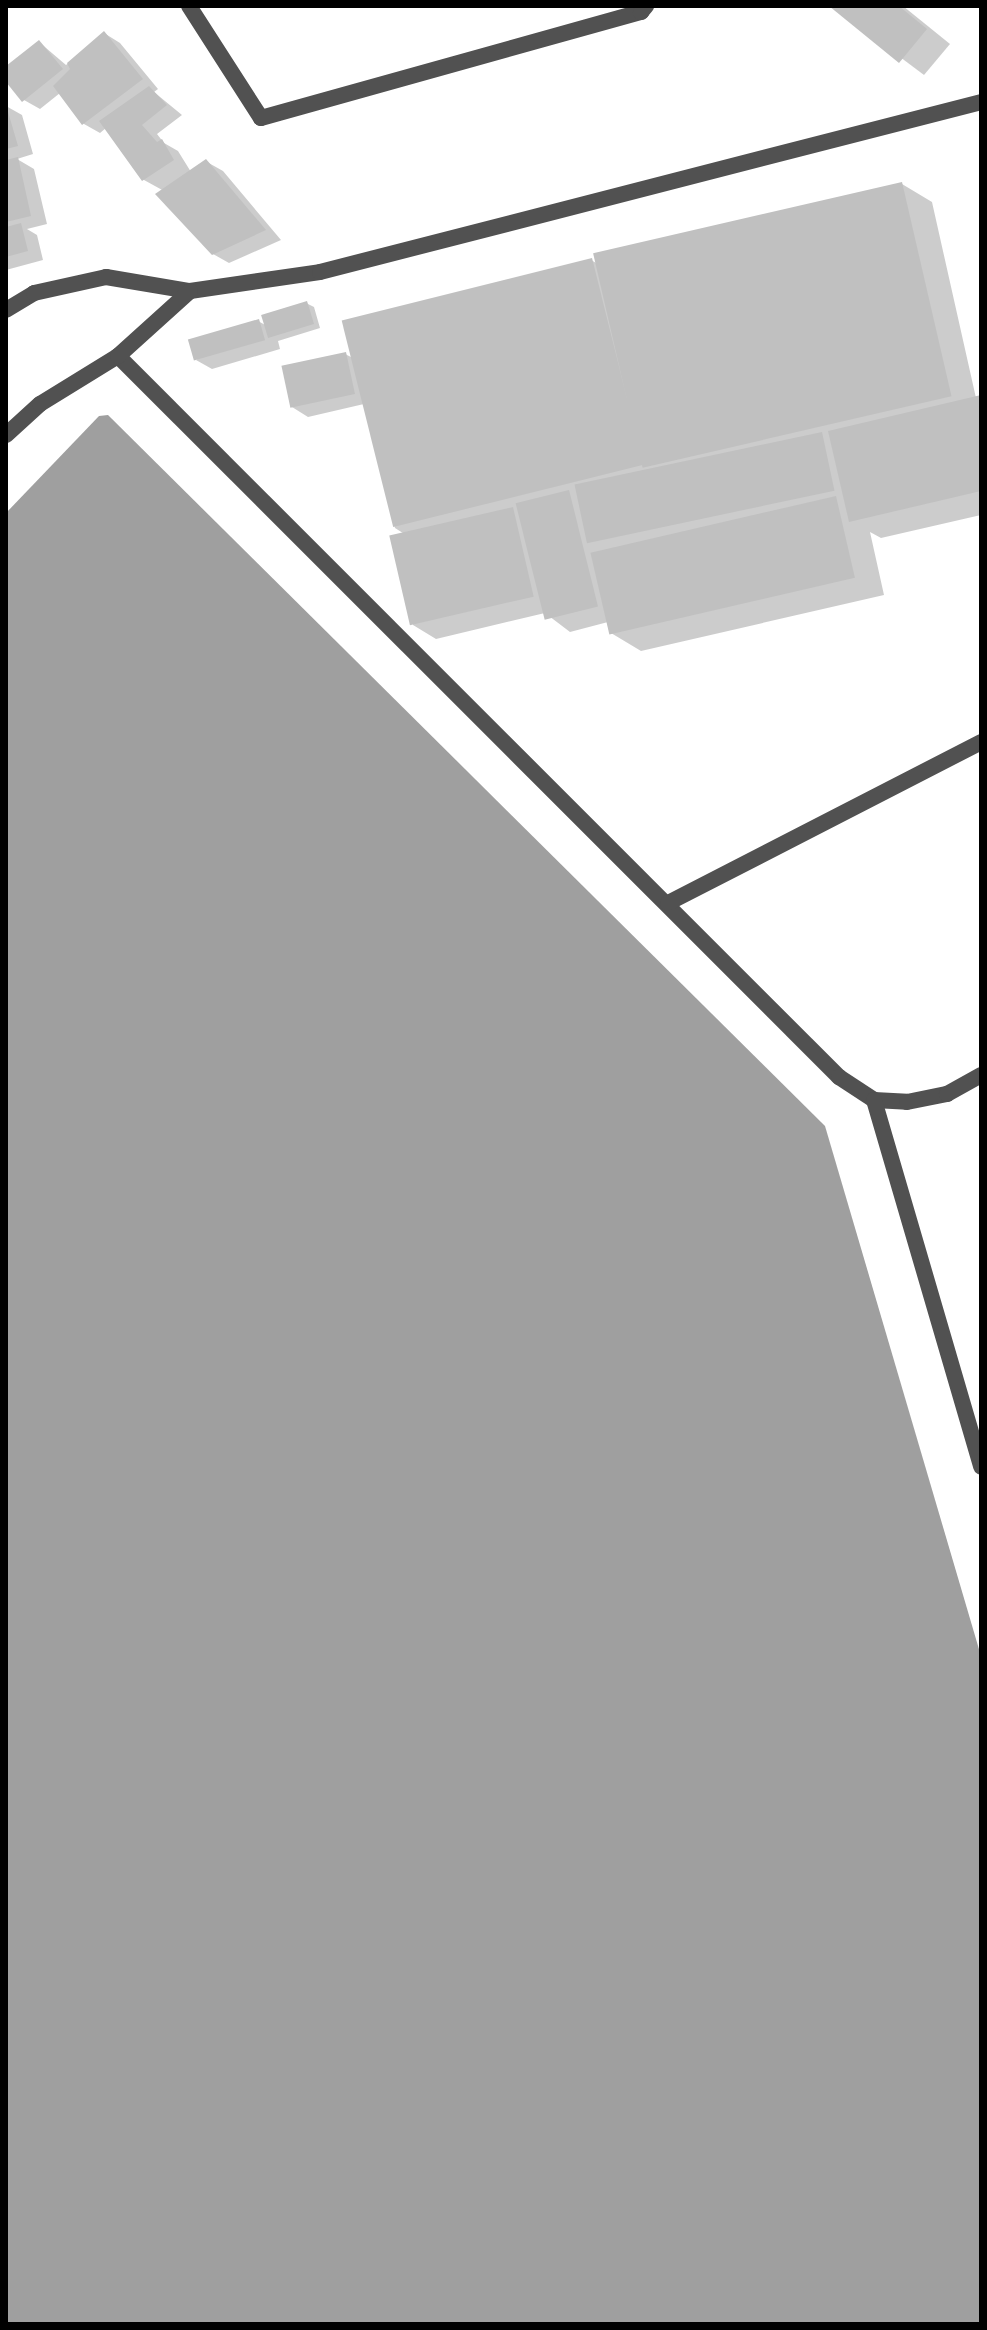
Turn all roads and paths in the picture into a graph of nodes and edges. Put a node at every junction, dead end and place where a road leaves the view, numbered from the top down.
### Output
1 (189, 6) edge
2 (646, 6) edge
3 (981, 102) edge
4 (190, 291) junction
5 (6, 310) edge
6 (118, 356) junction
7 (6, 435) edge
8 (981, 742) edge
9 (668, 903) junction
10 (981, 1075) edge
11 (874, 1100) junction
12 (981, 1467) edge

1 - 2 lane
3 - 4 lane
4 - 5 lane
4 - 6 lane
6 - 7 lane
6 - 9 lane
8 - 9 lane
9 - 11 lane
10 - 11 lane
11 - 12 lane

